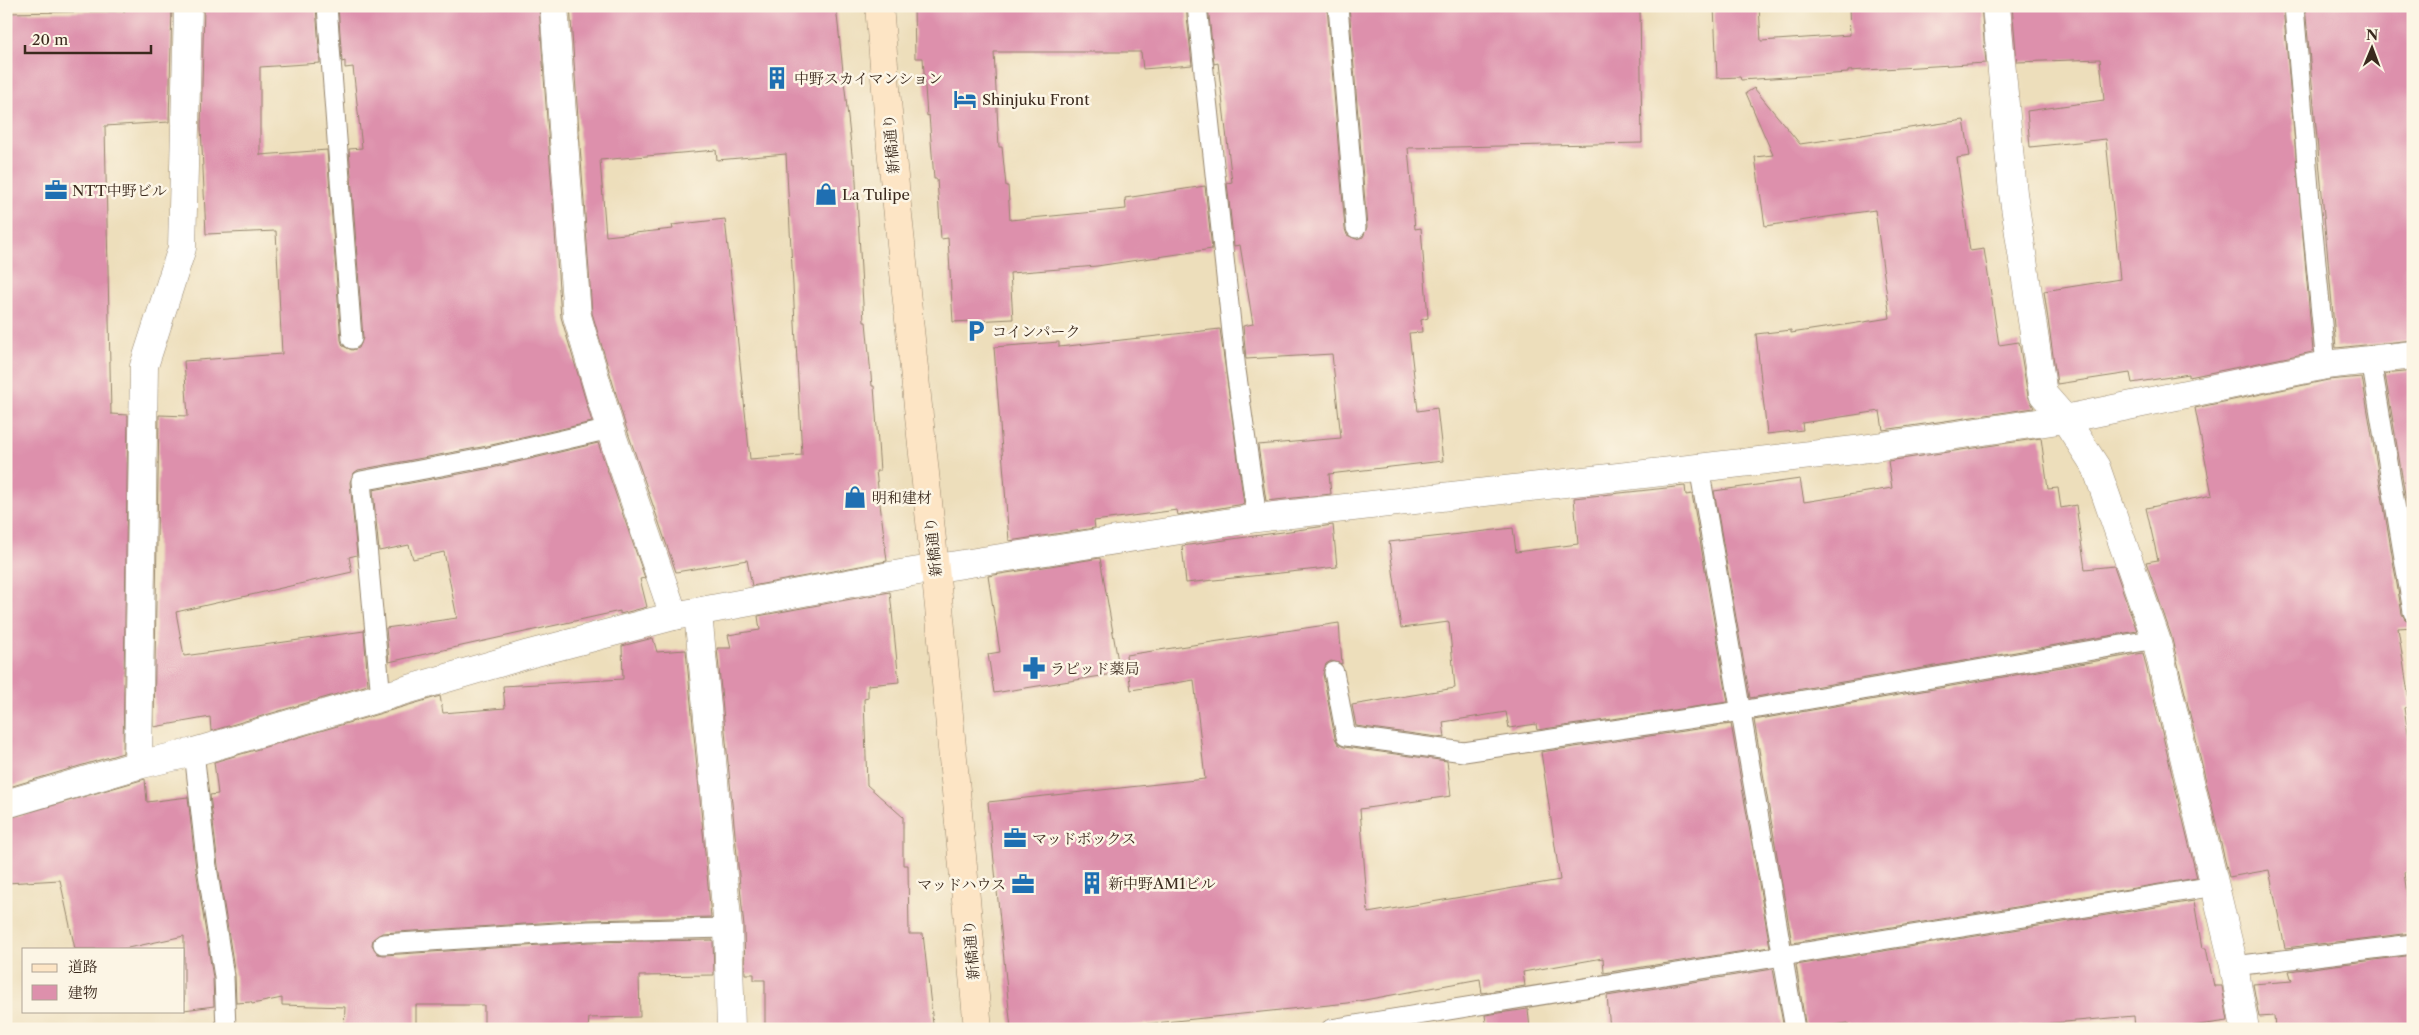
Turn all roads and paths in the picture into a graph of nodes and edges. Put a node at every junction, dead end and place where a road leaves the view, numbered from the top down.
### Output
1 (188, 6) edge
2 (327, 6) edge
3 (554, 6) edge
4 (878, 6) edge
5 (1198, 6) edge
6 (1338, 6) edge
7 (1996, 6) edge
8 (2294, 6) edge
9 (1356, 228) dead end
10 (352, 338) dead end
11 (2413, 355) edge
12 (2371, 360) junction
13 (2326, 365) junction
14 (2065, 419) junction
15 (610, 429) junction
16 (1699, 467) junction
17 (1257, 518) junction
18 (2407, 544) edge
19 (936, 568) junction
20 (2413, 612) edge
21 (686, 615) junction
22 (2156, 639) junction
23 (1334, 672) dead end
24 (381, 698) junction
25 (1741, 712) junction
26 (194, 752) junction
27 (138, 765) junction
28 (6, 804) edge
29 (2215, 886) junction
30 (728, 928) junction
31 (383, 944) dead end
32 (2413, 944) edge
33 (1783, 958) junction
34 (2234, 966) junction
35 (226, 1029) edge
36 (731, 1029) edge
37 (978, 1029) edge
38 (1331, 1029) edge
39 (1795, 1029) edge
40 (2245, 1029) edge

1 - 27 street
2 - 10 lane
3 - 15 street
4 - 19 street, 新橋通り
5 - 17 lane
6 - 9 lane
7 - 14 street
8 - 13 lane
11 - 12 street
12 - 13 street
12 - 18 lane
13 - 14 street
14 - 16 street
14 - 22 street
15 - 21 street
15 - 24 lane
16 - 17 street
16 - 25 lane
17 - 19 street
18 - 20 lane
19 - 21 street
19 - 37 street, 新橋通り
21 - 24 street
21 - 30 street
22 - 25 lane
22 - 29 street
23 - 25 lane
24 - 26 street
25 - 33 lane
26 - 27 street
26 - 35 lane
27 - 28 street
29 - 33 lane
29 - 34 street
30 - 31 lane
30 - 36 street
32 - 34 lane
33 - 38 lane
33 - 39 lane
34 - 40 street

